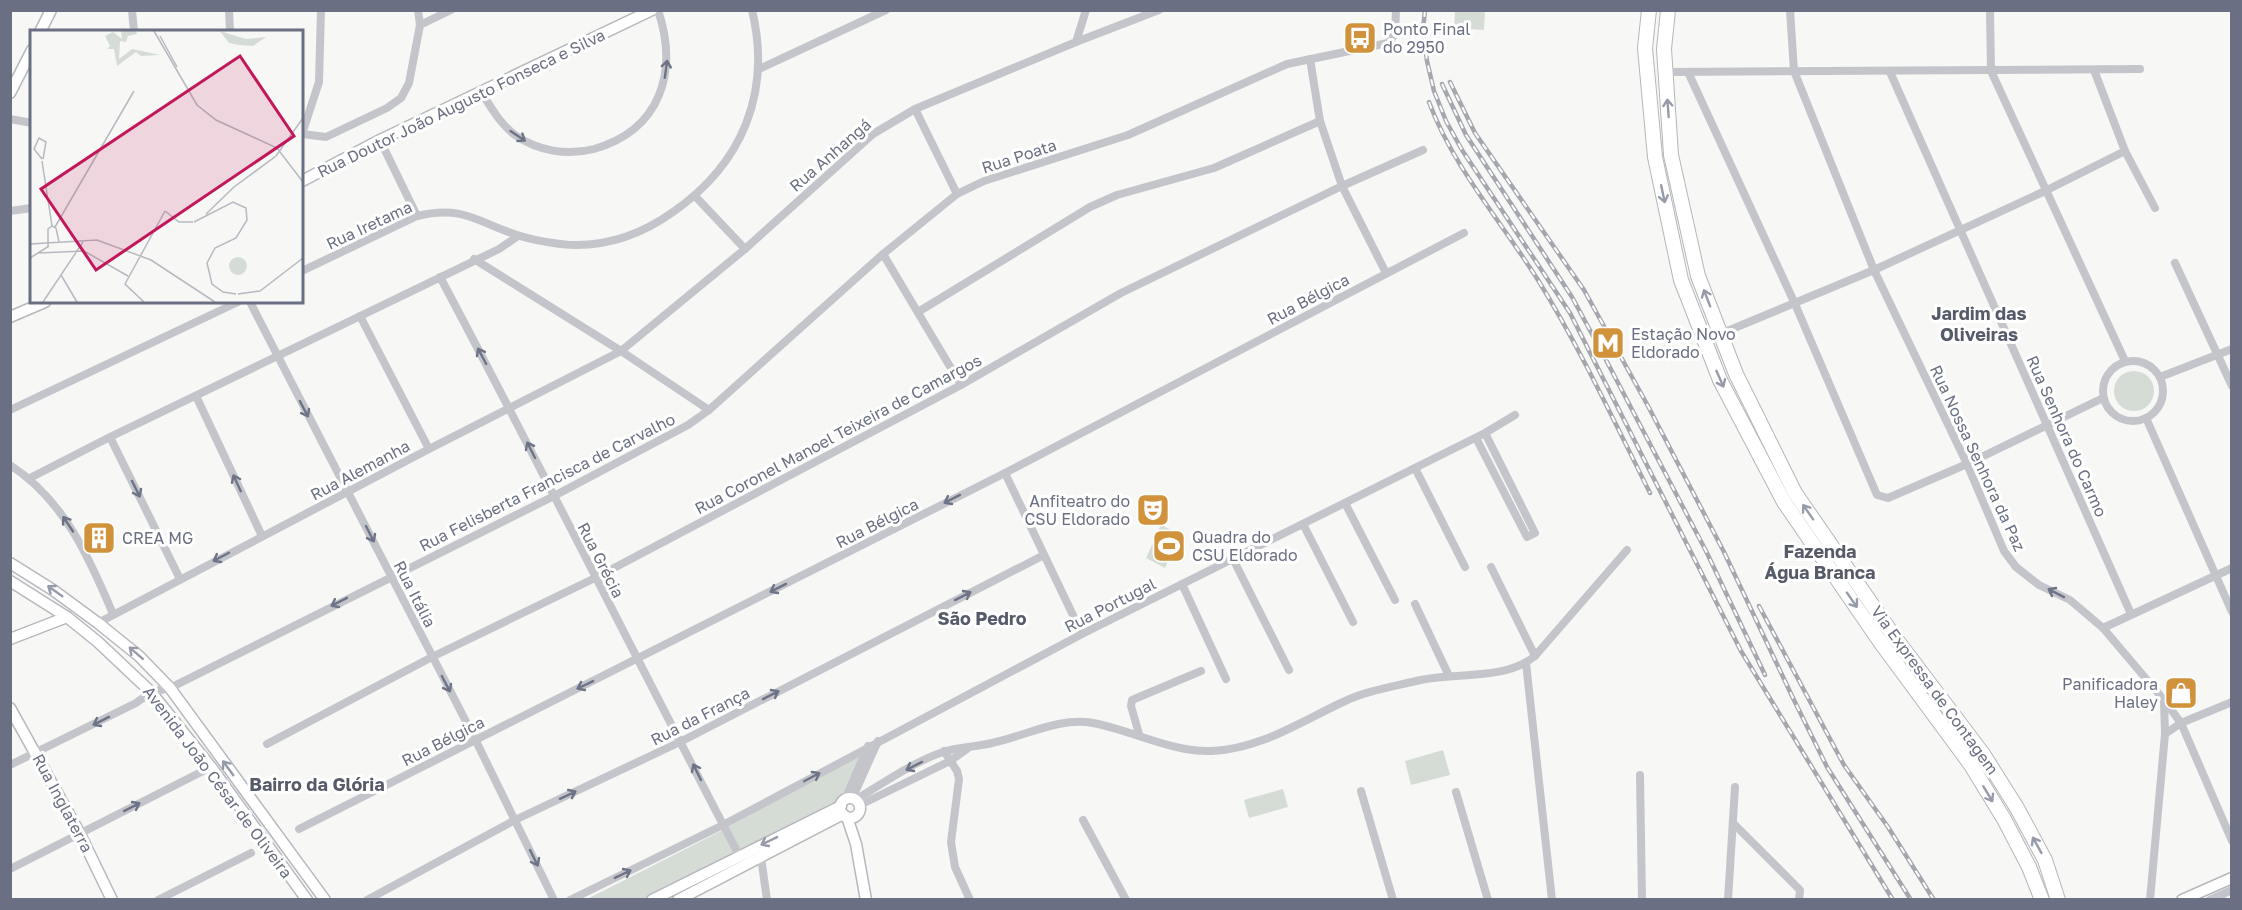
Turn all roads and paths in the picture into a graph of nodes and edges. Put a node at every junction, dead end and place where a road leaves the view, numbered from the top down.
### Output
1 (51, 10) edge
2 (132, 10) edge
3 (229, 10) edge
4 (321, 10) edge
5 (418, 10) edge
6 (451, 10) edge
7 (652, 10) edge
8 (658, 10) edge
9 (752, 10) edge
10 (886, 10) edge
11 (1086, 10) edge
12 (1159, 10) edge
13 (1396, 10) edge
14 (1649, 10) edge
15 (1668, 10) edge
16 (1790, 10) edge
17 (1990, 10) edge
18 (420, 25) junction
19 (41, 30) edge
20 (134, 30) edge
21 (230, 30) edge
22 (1076, 42) junction
23 (30, 54) edge
24 (1310, 59) junction
25 (759, 69) junction
26 (2140, 69) dead end
27 (1794, 70) junction
28 (2094, 70) junction
29 (1991, 71) junction
30 (1666, 72) junction
31 (1688, 72) junction
32 (1890, 72) junction
33 (481, 92) junction
34 (10, 93) edge
35 (915, 109) junction
36 (10, 119) edge
37 (1320, 121) junction
38 (30, 123) edge
39 (303, 131) edge
40 (303, 134) edge
41 (380, 140) junction
42 (1423, 150) dead end
43 (2125, 151) junction
44 (303, 180) edge
45 (1342, 186) junction
46 (2045, 191) junction
47 (957, 194) junction
48 (695, 196) junction
49 (30, 208) edge
50 (2155, 208) dead end
51 (10, 211) edge
52 (417, 216) junction
53 (1961, 228) junction
54 (507, 231) junction
55 (1464, 233) dead end
56 (518, 236) junction
57 (500, 249) junction
58 (744, 249) junction
59 (884, 254) junction
60 (474, 259) junction
61 (2175, 263) dead end
62 (1874, 270) junction
63 (303, 271) edge
64 (1386, 273) junction
65 (440, 277) junction
66 (43, 303) edge
67 (236, 303) edge
68 (250, 303) edge
69 (1795, 304) junction
70 (918, 312) junction
71 (360, 316) junction
72 (10, 317) edge
73 (1720, 334) junction
74 (2232, 349) edge
75 (621, 351) junction
76 (2217, 355) junction
77 (277, 357) junction
78 (2125, 361) junction
79 (2160, 377) junction
80 (961, 385) junction
81 (2232, 386) edge
82 (196, 396) junction
83 (2103, 398) junction
84 (510, 408) junction
85 (10, 410) edge
86 (709, 410) junction
87 (1515, 415) dead end
88 (2146, 418) junction
89 (2049, 426) junction
90 (1485, 433) junction
91 (110, 437) junction
92 (1476, 438) junction
93 (429, 449) junction
94 (1967, 464) junction
95 (10, 465) edge
96 (1415, 468) junction
97 (1005, 473) junction
98 (30, 478) junction
99 (348, 492) junction
100 (554, 496) junction
101 (1345, 503) junction
102 (1303, 524) junction
103 (262, 536) junction
104 (1627, 550) dead end
105 (1044, 555) junction
106 (1233, 559) junction
107 (10, 563) edge
108 (1465, 567) dead end
109 (1491, 567) dead end
110 (2232, 568) edge
111 (391, 576) junction
112 (2214, 576) junction
113 (595, 578) junction
114 (180, 579) junction
115 (10, 582) edge
116 (1182, 584) junction
117 (1395, 600) dead end
118 (1415, 604) dead end
119 (2232, 612) edge
120 (113, 614) junction
121 (2131, 614) junction
122 (68, 617) junction
123 (98, 622) junction
124 (1353, 622) dead end
125 (2103, 628) junction
126 (1082, 634) junction
127 (10, 639) edge
128 (1535, 656) junction
129 (432, 657) junction
130 (638, 659) junction
131 (1526, 663) junction
132 (1289, 670) dead end
133 (1201, 671) dead end
134 (1449, 676) junction
135 (1226, 679) dead end
136 (170, 688) junction
137 (151, 692) junction
138 (2164, 700) junction
139 (2232, 702) edge
140 (10, 708) edge
141 (165, 709) junction
142 (2181, 723) junction
143 (1139, 734) junction
144 (2164, 734) junction
145 (475, 739) junction
146 (682, 741) junction
147 (878, 741) junction
148 (267, 744) dead end
149 (868, 746) junction
150 (969, 748) junction
151 (944, 751) junction
152 (37, 753) junction
153 (950, 761) junction
154 (10, 765) edge
155 (211, 767) junction
156 (1640, 775) dead end
157 (1735, 788) dead end
158 (1362, 791) dead end
159 (1456, 792) dead end
160 (850, 807) junction
161 (515, 820) junction
162 (1083, 820) dead end
163 (1733, 824) junction
164 (723, 825) junction
165 (299, 830) dead end
166 (80, 834) junction
167 (2232, 841) edge
168 (251, 853) dead end
169 (739, 855) junction
170 (761, 857) junction
171 (10, 869) edge
172 (2228, 883) edge
173 (2151, 899) edge
174 (112, 900) edge
175 (158, 900) edge
176 (307, 900) edge
177 (325, 900) edge
178 (367, 900) edge
179 (554, 900) edge
180 (570, 900) edge
181 (652, 900) edge
182 (678, 900) edge
183 (767, 900) edge
184 (866, 900) edge
185 (970, 900) edge
186 (1126, 900) edge
187 (1393, 900) edge
188 (1488, 900) edge
189 (1552, 900) edge
190 (1642, 900) edge
191 (1728, 900) edge
192 (1799, 900) edge
193 (2042, 900) edge
194 (2058, 900) edge
195 (2182, 900) edge
196 (2210, 900) edge

1 - 19 street
2 - 20 street
3 - 21 street
4 - 39 street
5 - 18 street
6 - 18 street
7 - 33 street, Rua Doutor João Augusto Fonseca e Silva
33 -> 8 street
9 - 25 street, Rua Iretama
10 - 25 street
11 - 22 street
12 - 22 street, Rua Anhangá
13 - 24 street, Rua Poata
14 -> 193 highway, Via Expressa de Contagem
15 - 30 highway, Via Expressa de Contagem
16 - 27 street, Rua Nossa Senhora da Paz
17 - 29 street
18 - 40 street
22 - 35 street, Rua Anhangá
23 - 34 street
24 - 37 street
24 - 47 street, Rua Poata
25 - 48 street, Rua Iretama
26 - 28 street
27 - 31 street
27 - 32 street
27 - 62 street, Rua Nossa Senhora da Paz
28 - 29 street
28 - 43 street
29 - 32 street
29 - 46 street
30 - 31 street
73 -> 30 highway, Via Expressa de Contagem
31 - 69 street
32 - 53 street, Rua Senhora do Carmo
33 - 41 street, Rua Doutor João Augusto Fonseca e Silva
35 - 47 street
35 - 58 street, Rua Anhangá
36 - 38 street
37 - 45 street
37 - 70 street
41 - 44 street, Rua Doutor João Augusto Fonseca e Silva
41 - 52 street
42 - 45 street, Rua Coronel Manoel Teixeira de Camargos
43 - 46 street
43 - 50 street
45 - 64 street
45 - 80 street, Rua Coronel Manoel Teixeira de Camargos
46 - 53 street
46 - 78 street
47 - 59 street, Rua Poata
48 - 56 street, Rua Iretama
48 - 58 street
49 - 51 street
52 - 54 street, Rua Iretama
52 - 63 street, Rua Iretama
53 - 62 street
53 - 89 street, Rua Senhora do Carmo
54 - 56 street, Rua Iretama
54 - 57 street
55 - 64 street, Rua Bélgica
56 - 57 street
57 - 60 street
58 - 75 street, Rua Anhangá
59 - 70 street
59 - 86 street, Rua Poata
60 - 65 street
60 - 75 street
61 - 76 street
62 - 69 street
62 - 94 street, Rua Nossa Senhora da Paz
64 - 97 street, Rua Bélgica
65 - 71 street
84 -> 65 street, Rua Grécia
66 - 72 street
67 - 85 street
68 - 77 street, Rua Itália
69 - 73 street
69 - 94 street
70 - 80 street
71 - 77 street
71 - 93 street
194 -> 73 highway, Via Expressa de Contagem
74 - 76 street
75 - 84 street, Rua Alemanha
75 - 86 street
76 - 79 street
76 - 81 street
77 - 82 street
77 -> 99 street, Rua Itália
78 - 79 street
78 - 83 street
79 - 88 street
80 - 113 street, Rua Coronel Manoel Teixeira de Camargos
82 - 91 street
103 -> 82 street
83 - 88 street
83 - 89 street
84 - 93 street, Rua Alemanha
100 -> 84 street, Rua Grécia
86 - 100 street, Rua Felisberta Francisca de Carvalho
87 - 90 street, Rua Portugal
88 - 112 street
89 - 94 street
89 - 121 street, Rua Senhora do Carmo
90 - 92 street, Rua Portugal
90 - 92 street
91 - 98 street
91 -> 114 street
92 - 96 street, Rua Portugal
93 - 99 street, Rua Alemanha
125 -> 94 street, Rua Nossa Senhora da Paz
95 - 98 street
96 - 101 street, Rua Portugal
96 - 108 street
97 - 105 street
97 -> 130 street, Rua Bélgica
120 -> 98 street
99 - 103 street, Rua Alemanha
99 -> 111 street, Rua Itália
100 - 111 street, Rua Felisberta Francisca de Carvalho
100 - 113 street, Rua Grécia
101 - 102 street, Rua Portugal
101 - 117 street
102 - 106 street, Rua Portugal
102 - 124 street
103 -> 114 street, Rua Alemanha
104 - 128 street
105 - 126 street
146 -> 105 street, Rua da França
106 - 116 street, Rua Portugal
106 - 132 street
123 -> 107 street, Avenida João César de Oliveira
109 - 128 street
110 - 112 street
111 - 129 street, Rua Itália
111 -> 136 street, Rua Felisberta Francisca de Carvalho
112 - 119 street
112 - 121 street
113 - 129 street, Rua Coronel Manoel Teixeira de Camargos
113 - 130 street, Rua Grécia
114 - 120 street, Rua Alemanha
115 - 122 street, Avenida João César de Oliveira
116 - 126 street, Rua Portugal
116 - 135 street
118 - 134 street
120 - 123 street, Rua Alemanha
121 - 125 street
122 - 127 street
122 - 137 street, Avenida João César de Oliveira
136 -> 123 street, Avenida João César de Oliveira
125 - 138 street, Rua Nossa Senhora da Paz
126 - 147 street, Rua Portugal
128 - 131 street
129 -> 145 street, Rua Itália
129 - 148 street, Rua Coronel Manoel Teixeira de Camargos
130 -> 145 street, Rua Bélgica
130 - 146 street, Rua Grécia
131 - 134 street
131 - 189 street
133 - 143 street
134 - 143 street
136 - 137 street, Rua Felisberta Francisca de Carvalho
136 - 141 street
177 -> 136 street, Avenida João César de Oliveira
137 - 141 street, Avenida João César de Oliveira
137 -> 152 street
138 - 142 street, Rua Nossa Senhora da Paz
138 - 144 street
139 - 142 street
140 - 152 street, Rua Inglaterra
141 - 155 street, Avenida João César de Oliveira
142 - 144 street
142 - 167 street, Rua Nossa Senhora da Paz
143 - 150 street
144 - 173 street
145 - 161 street, Rua Itália
145 - 165 street, Rua Bélgica
161 -> 146 street, Rua da França
164 -> 146 street, Rua Grécia
147 - 149 street, Rua Portugal
147 - 160 street
149 - 160 street
164 -> 149 street, Rua Portugal
150 - 151 street
150 - 153 street
151 - 153 street
151 -> 160 street
152 - 154 street
152 - 166 street, Rua Inglaterra
153 - 160 street
153 - 185 street
166 -> 155 street
155 - 176 street, Avenida João César de Oliveira
156 - 190 street
157 - 163 street
158 - 187 street
159 - 188 street
160 -> 169 street
160 - 170 street
160 - 184 street
161 - 178 street, Rua da França
161 -> 179 street, Rua Itália
162 - 186 street
163 - 191 street
163 - 192 street
164 - 169 street, Rua Grécia
180 -> 164 street, Rua Portugal
166 - 171 street
166 - 174 street, Rua Inglaterra
168 - 175 street
169 - 181 street
170 - 182 street
170 - 183 street
172 - 195 street
172 - 196 street

